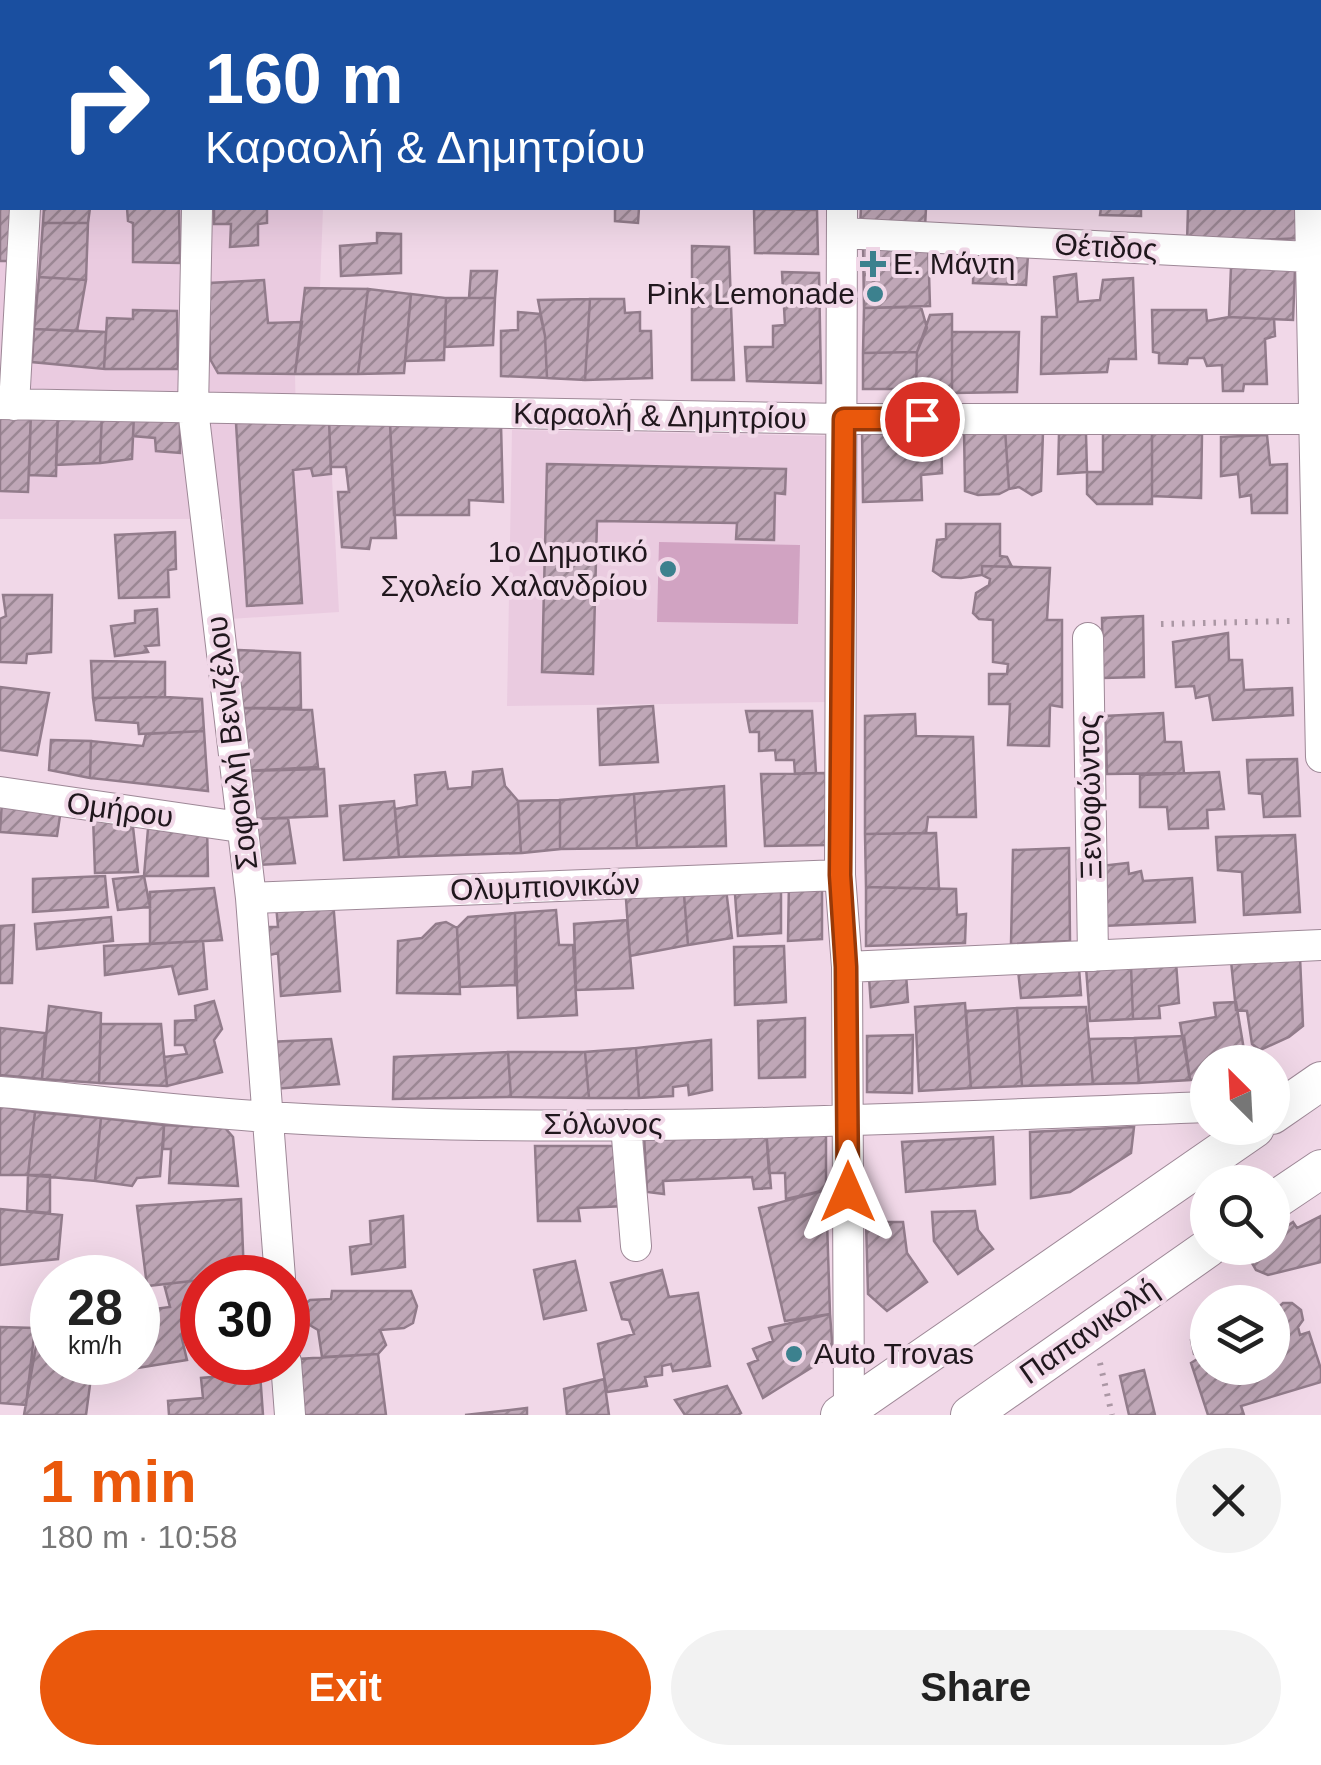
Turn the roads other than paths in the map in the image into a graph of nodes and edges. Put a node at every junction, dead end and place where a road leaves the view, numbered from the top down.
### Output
1 (26, 210) edge
2 (196, 210) edge
3 (1310, 210) edge
4 (842, 220) edge
5 (1310, 258) junction
6 (7, 405) edge
7 (193, 409) junction
8 (844, 419) junction
9 (1318, 419) edge
10 (1088, 638) dead end
11 (1321, 757) edge
12 (0, 792) edge
13 (240, 827) junction
14 (840, 875) junction
15 (251, 898) junction
16 (1321, 945) edge
17 (1093, 956) junction
18 (846, 967) junction
19 (1321, 1081) edge
20 (0, 1092) edge
21 (1290, 1100) edge
22 (1190, 1108) edge
23 (269, 1116) junction
24 (848, 1120) junction
25 (626, 1125) junction
26 (1231, 1145) edge
27 (1321, 1170) edge
28 (1290, 1190) edge
29 (636, 1246) dead end
30 (278, 1255) edge
31 (1190, 1261) edge
32 (288, 1385) edge
33 (846, 1413) edge
34 (290, 1415) edge
35 (970, 1415) edge

1 - 6 street
2 - 7 street, Σοφοκλή Βενιζέλου
3 - 5 street
4 - 5 street, Θέτιδος
4 - 8 street
5 - 9 street
6 - 7 street, Καραολή & Δημητρίου
7 - 8 street, Καραολή & Δημητρίου
7 - 13 street, Σοφοκλή Βενιζέλου
8 - 9 street, Καραολή & Δημητρίου
8 - 14 street
9 - 11 street
10 - 17 street, Ξενοφώντος
12 - 13 street, Ομήρου
13 - 15 street, Σοφοκλή Βενιζέλου
14 - 15 street, Ολυμπιονικών
14 - 18 street
15 - 23 street, Σοφοκλή Βενιζέλου
16 - 17 street
17 - 18 street
18 - 24 street
19 - 21 main road
20 - 23 street, Σόλωνος
22 - 24 street, Σόλωνος
23 - 25 street, Σόλωνος
23 - 30 street, Σοφοκλή Βενιζέλου
24 - 25 street, Σόλωνος
24 - 33 street
25 - 29 street
26 - 33 main road
27 - 28 main road
31 - 35 main road, Παπανικολή
32 - 34 street

